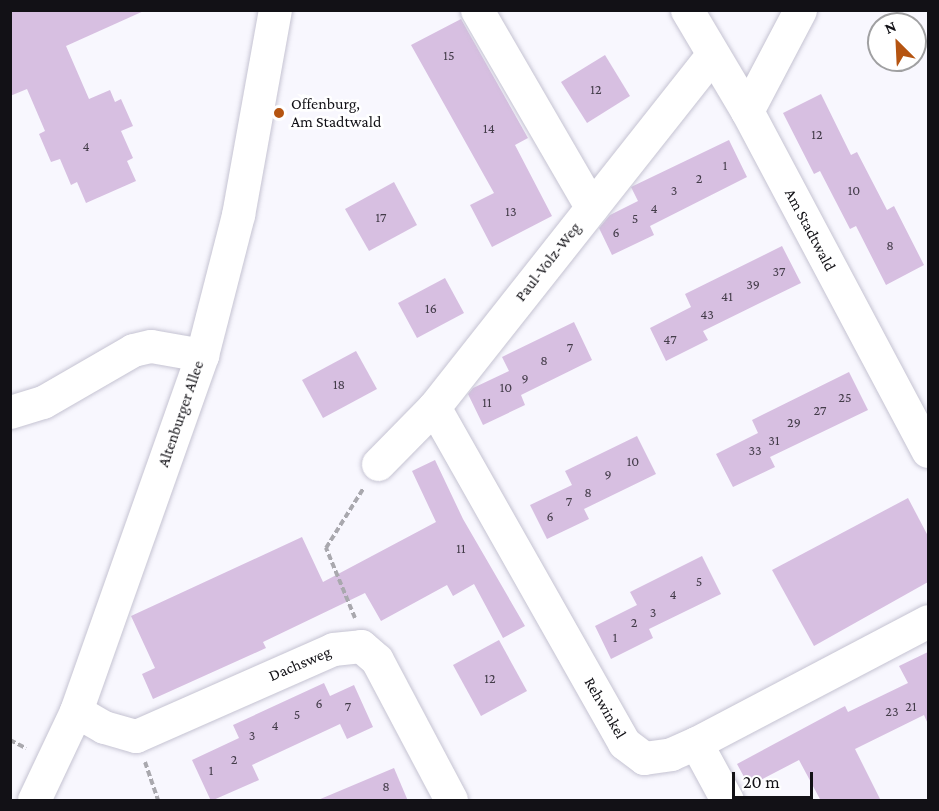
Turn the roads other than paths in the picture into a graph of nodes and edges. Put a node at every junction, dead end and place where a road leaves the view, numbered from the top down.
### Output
1 (275, 10) edge
2 (477, 10) edge
3 (687, 10) edge
4 (800, 10) edge
5 (712, 55) junction
6 (747, 111) junction
7 (591, 207) junction
8 (202, 355) junction
9 (434, 407) junction
10 (10, 412) edge
11 (928, 451) edge
12 (378, 464) road end
13 (928, 621) edge
14 (76, 711) junction
15 (696, 743) junction
16 (34, 801) edge
17 (451, 801) edge
18 (727, 801) edge

1 - 8 street, Altenburger Allee
2 - 7 street
3 - 5 street, Am Stadtwald
4 - 6 street
5 - 6 street, Am Stadtwald
5 - 7 street, Paul-Volz-Weg
6 - 11 street, Am Stadtwald
7 - 9 street, Paul-Volz-Weg
8 - 10 street
8 - 14 street, Altenburger Allee
9 - 12 street, Paul-Volz-Weg
9 - 15 street, Rehwinkel
13 - 15 street, Rehwinkel
14 - 16 street, Altenburger Allee
14 - 17 street, Dachsweg
15 - 18 street

